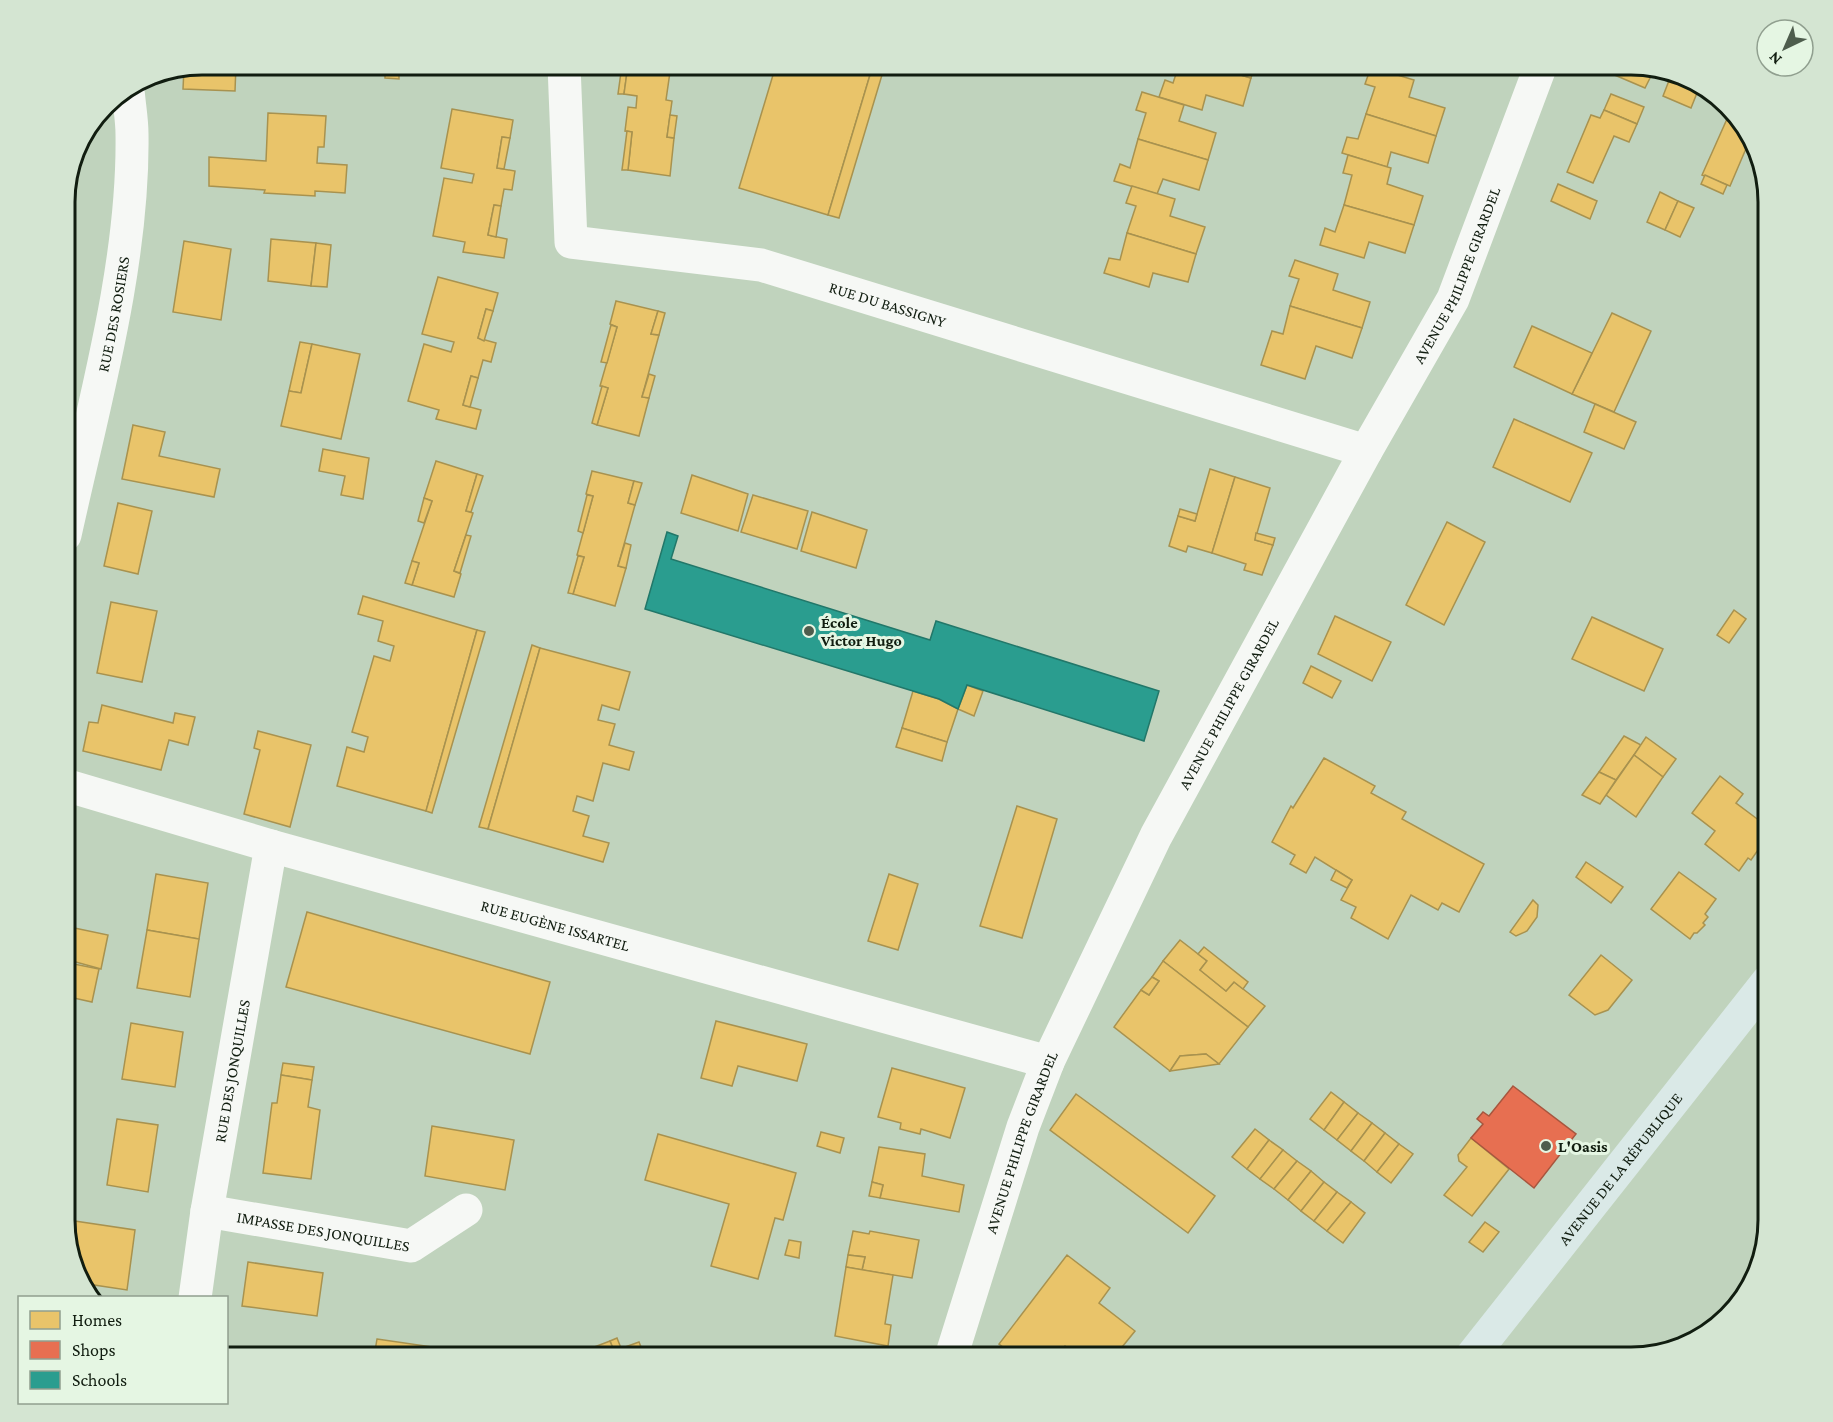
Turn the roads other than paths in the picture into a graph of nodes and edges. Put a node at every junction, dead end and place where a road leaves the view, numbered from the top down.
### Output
1 (564, 75) edge
2 (1538, 75) edge
3 (129, 98) edge
4 (1366, 452) junction
5 (75, 489) edge
6 (75, 787) edge
7 (272, 846) junction
8 (1758, 994) edge
9 (1048, 1062) junction
10 (466, 1210) dead end
11 (207, 1211) junction
12 (195, 1296) edge
13 (954, 1347) edge
14 (1480, 1347) edge

1 - 4 street, RUE DU BASSIGNY
2 - 4 street, AVENUE PHILIPPE GIRARDEL
3 - 5 street, RUE DES ROSIERS
4 - 9 street, AVENUE PHILIPPE GIRARDEL
6 - 7 street, RUE EUGÈNE ISSARTEL
7 - 9 street, RUE EUGÈNE ISSARTEL
7 - 11 street, RUE DES JONQUILLES
8 - 14 main road, AVENUE DE LA RÉPUBLIQUE
9 - 13 street, AVENUE PHILIPPE GIRARDEL
10 - 11 street, IMPASSE DES JONQUILLES
11 - 12 street, RUE DES JONQUILLES

